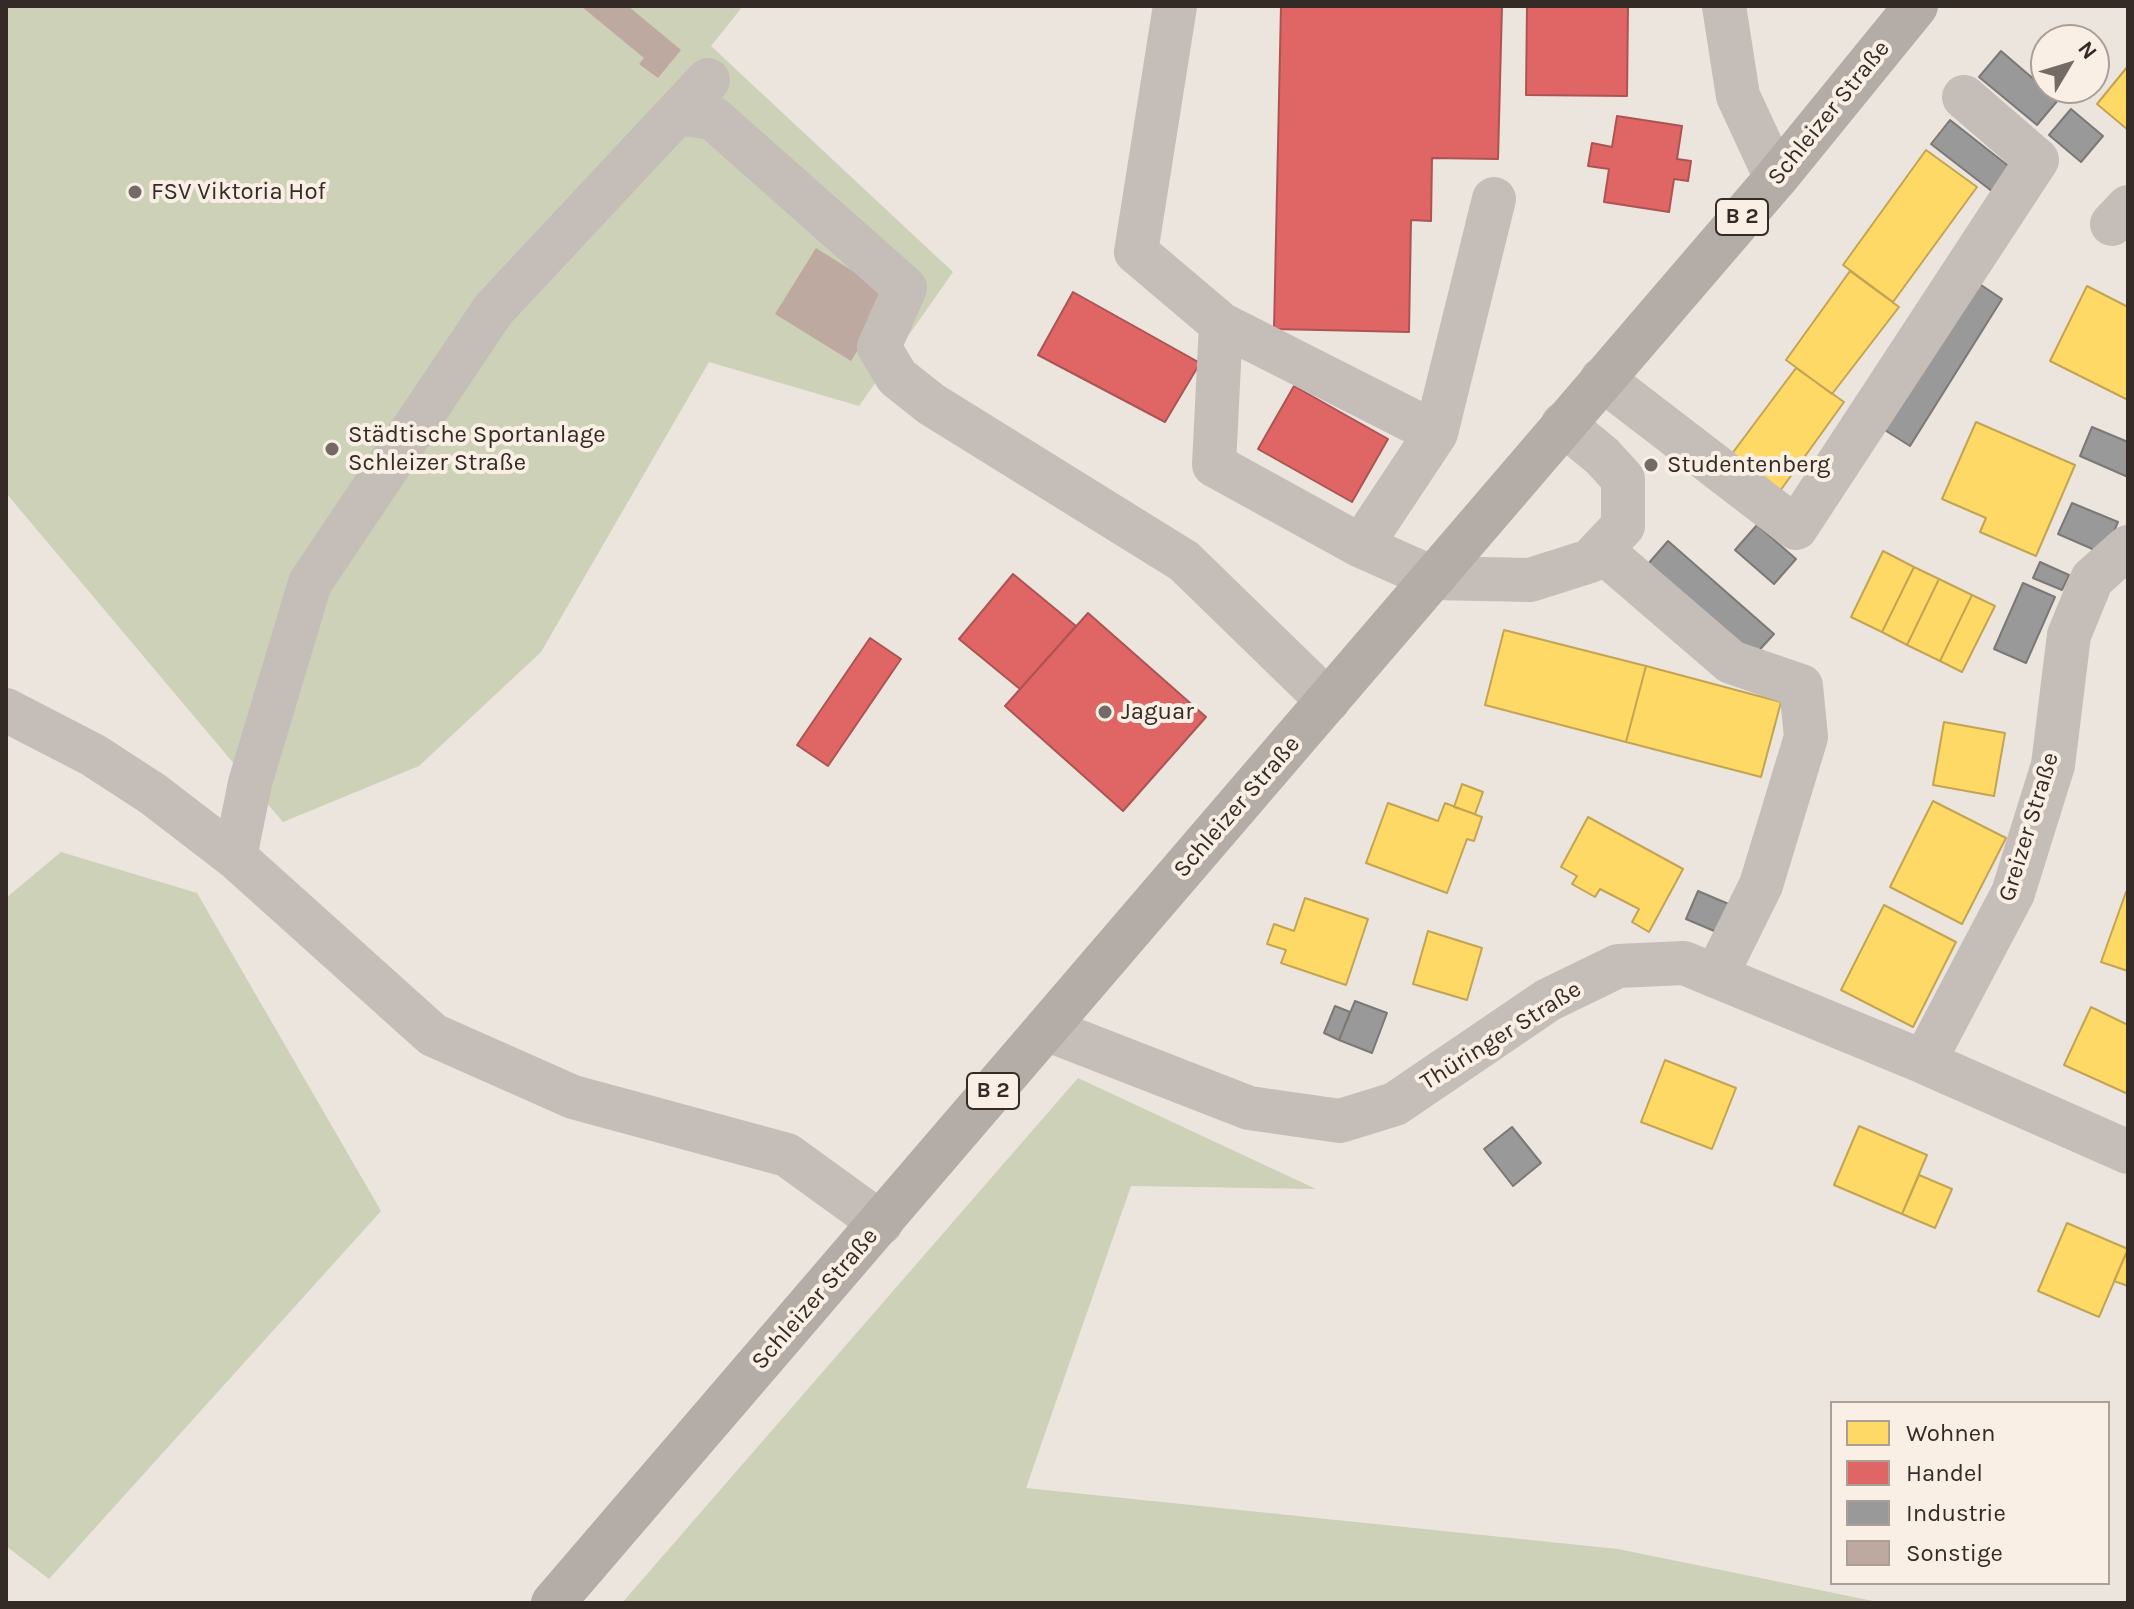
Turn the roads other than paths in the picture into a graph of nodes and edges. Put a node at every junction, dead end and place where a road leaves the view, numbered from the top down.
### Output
1 (1175, 6) edge
2 (1724, 6) edge
3 (1916, 6) edge
4 (708, 80) dead end
5 (1964, 97) dead end
6 (677, 113) junction
7 (1776, 178) junction
8 (1494, 199) dead end
9 (1221, 324) junction
10 (1602, 379) junction
11 (1563, 424) junction
12 (1436, 433) junction
13 (1361, 546) junction
14 (2128, 547) edge
15 (1601, 550) junction
16 (1433, 578) junction
17 (1328, 701) junction
18 (6, 710) edge
19 (235, 857) junction
20 (1716, 976) junction
21 (1046, 1029) junction
22 (1924, 1062) junction
23 (2128, 1152) edge
24 (881, 1223) junction
25 (553, 1603) edge

1 - 9 street
2 - 7 street
3 - 7 main road, Schleizer Straße / B 2
4 - 6 street
5 - 10 street
6 - 17 street
6 - 19 street
7 - 10 main road, Schleizer Straße / B 2
8 - 12 street
9 - 12 street
9 - 13 street
10 - 11 main road, Schleizer Straße / B 2
11 - 15 street
11 - 16 main road, Schleizer Straße / B 2
12 - 13 street
13 - 16 street
14 - 22 street, Greizer Straße
15 - 16 street
15 - 20 street
16 - 17 main road, Schleizer Straße / B 2
17 - 21 main road, Schleizer Straße / B 2
18 - 19 street
19 - 24 street
20 - 21 street, Thüringer Straße
20 - 22 street, Thüringer Straße
21 - 24 main road, Schleizer Straße / B 2
22 - 23 street, Thüringer Straße
24 - 25 main road, Schleizer Straße / B 2

